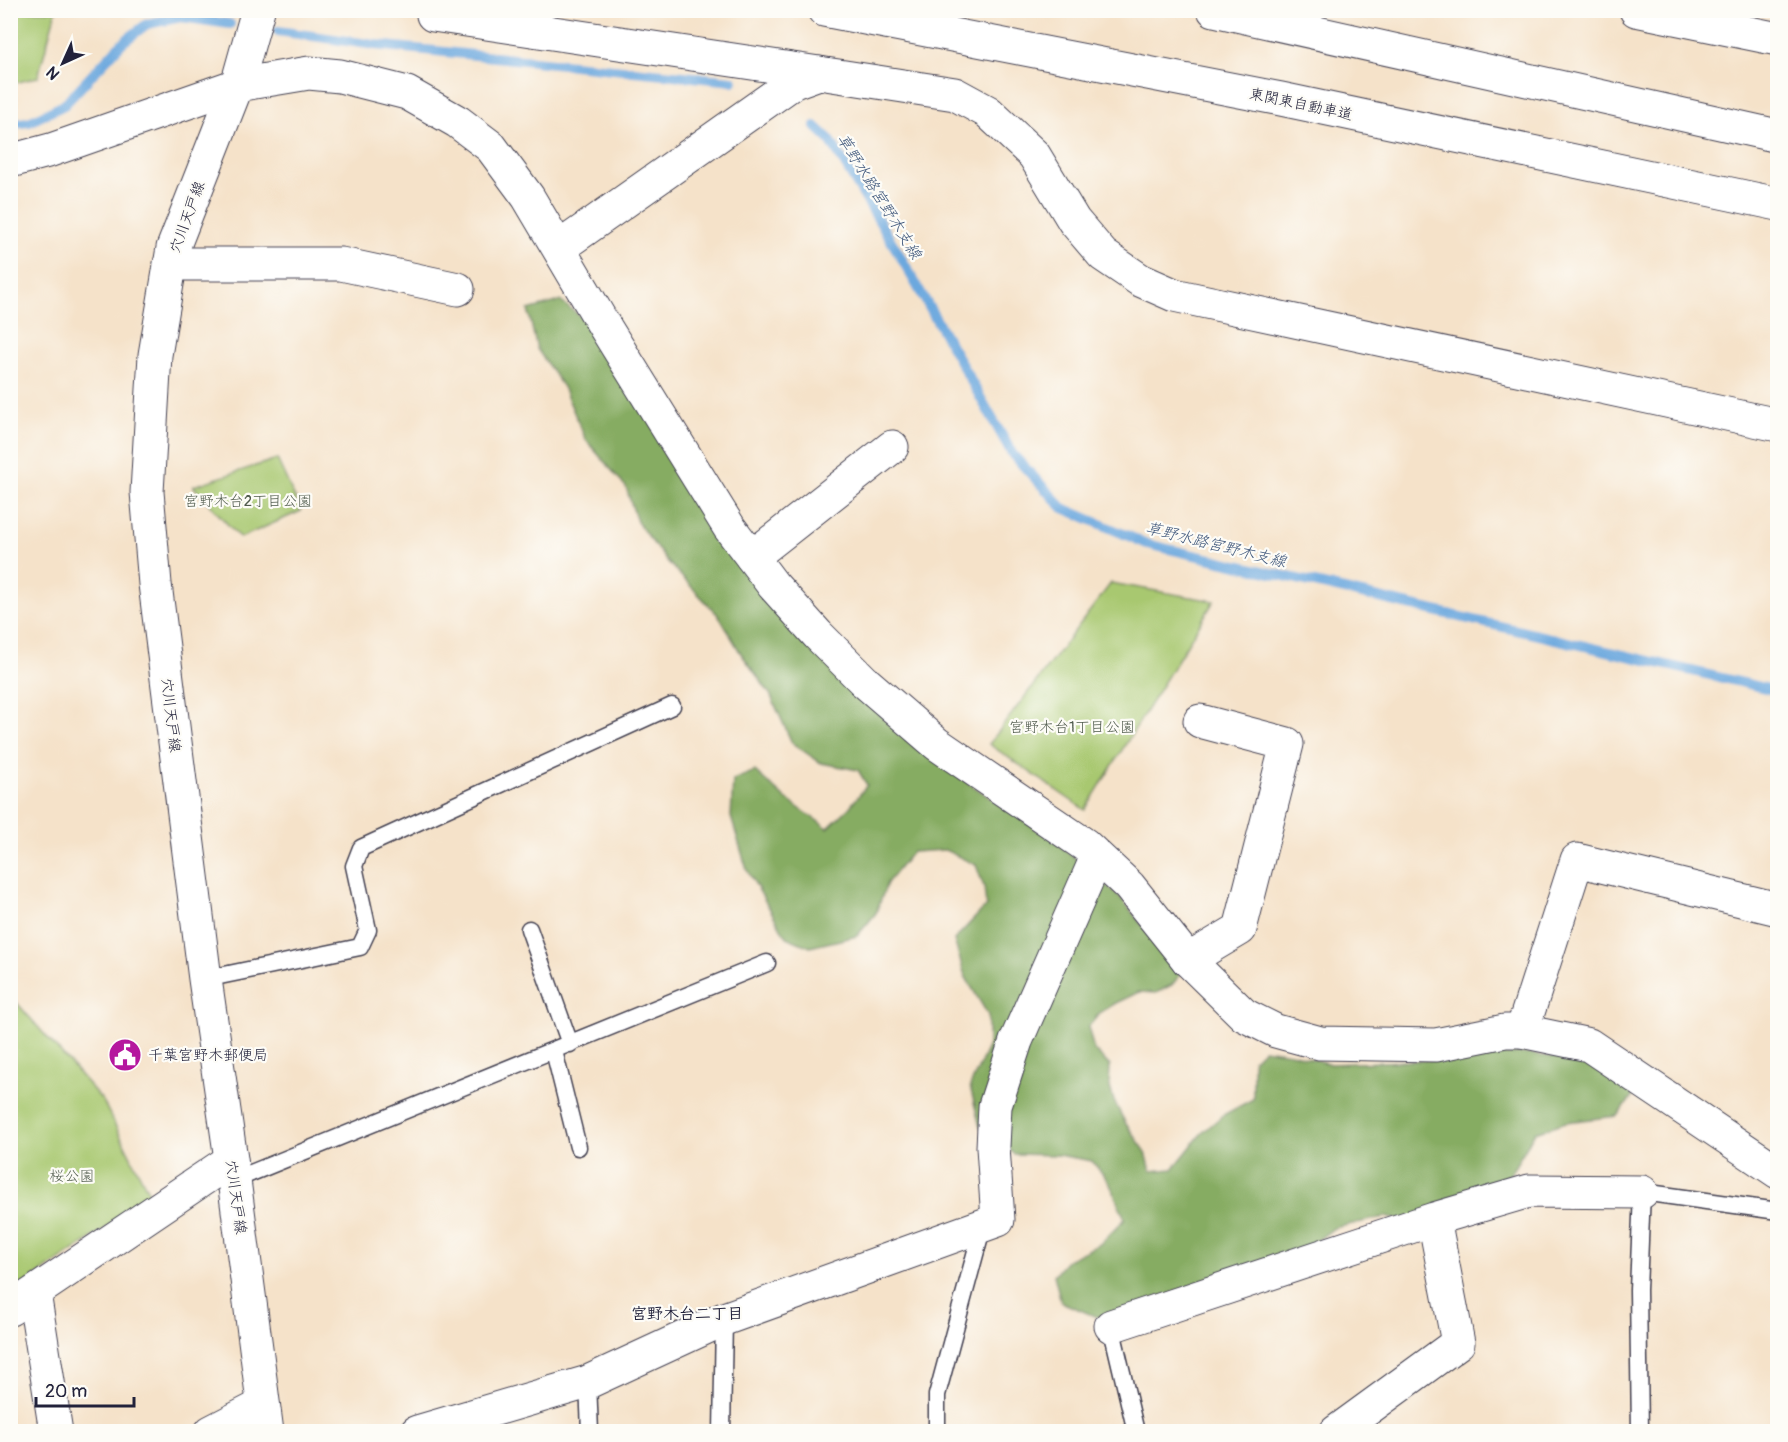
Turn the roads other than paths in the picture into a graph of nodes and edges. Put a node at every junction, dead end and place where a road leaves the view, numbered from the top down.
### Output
1 (258, 10) edge
2 (435, 10) edge
3 (824, 10) edge
4 (1214, 10) edge
5 (1642, 11) edge
6 (1777, 37) edge
7 (819, 73) junction
8 (237, 85) junction
9 (1778, 136) edge
10 (10, 161) edge
11 (1778, 204) edge
12 (560, 248) junction
13 (170, 264) junction
14 (458, 289) dead end
15 (1778, 425) edge
16 (892, 447) dead end
17 (752, 557) junction
18 (672, 706) dead end
19 (1200, 721) dead end
20 (1097, 857) junction
21 (1778, 909) edge
22 (529, 929) dead end
23 (1188, 960) junction
24 (767, 963) dead end
25 (205, 979) junction
26 (1522, 1031) junction
27 (570, 1044) junction
28 (554, 1051) junction
29 (578, 1147) dead end
30 (233, 1170) junction
31 (1778, 1172) edge
32 (1642, 1192) junction
33 (1778, 1211) edge
34 (1434, 1219) junction
35 (983, 1225) junction
36 (22, 1301) edge
37 (724, 1319) junction
38 (1111, 1326) joint
39 (588, 1382) junction
40 (265, 1418) edge
41 (56, 1431) edge
42 (211, 1431) edge
43 (417, 1431) edge
44 (590, 1431) edge
45 (722, 1431) edge
46 (937, 1431) edge
47 (1136, 1431) edge
48 (1336, 1431) edge
49 (1640, 1431) edge

1 - 8 main road, 穴川天戸線
2 - 7 main road
3 - 11 main road, 東関東自動車道
4 - 9 main road
5 - 6 main road
7 - 12 main road
7 - 15 main road
8 - 10 main road
8 - 12 main road
8 - 13 main road, 穴川天戸線
12 - 17 main road
13 - 14 main road
13 - 25 main road, 穴川天戸線
16 - 17 main road
17 - 20 main road
18 - 25 lane
19 - 23 main road
20 - 23 main road
20 - 35 main road
21 - 26 main road
22 - 27 lane
23 - 26 main road
24 - 27 lane
25 - 30 main road, 穴川天戸線
26 - 31 main road
27 - 28 lane
28 - 29 lane
28 - 30 lane
30 - 36 main road
30 - 40 main road, 穴川天戸線
32 - 33 lane
32 - 34 main road
32 - 49 lane
34 - 38 main road
34 - 48 main road
35 - 37 main road
35 - 46 lane
36 - 41 main road
37 - 39 main road
37 - 45 lane
38 - 47 lane
39 - 43 main road
39 - 44 lane
40 - 42 main road

